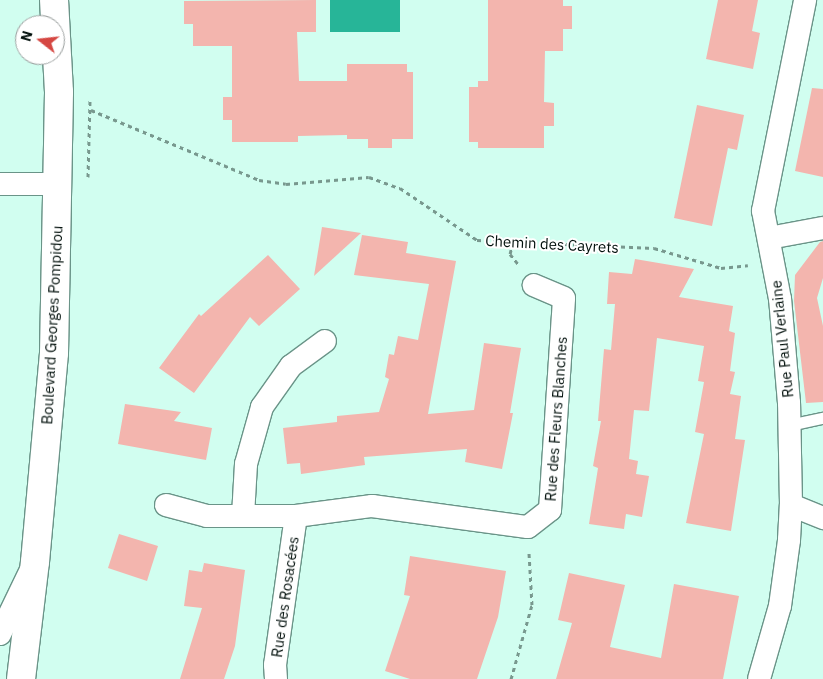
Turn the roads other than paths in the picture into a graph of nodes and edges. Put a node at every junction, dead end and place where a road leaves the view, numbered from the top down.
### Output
1 (54, 0) edge
2 (805, 0) edge
3 (0, 184) edge
4 (58, 184) junction
5 (823, 228) edge
6 (770, 238) junction
7 (534, 284) dead end
8 (325, 341) dead end
9 (823, 418) edge
10 (790, 425) junction
11 (166, 505) dead end
12 (790, 505) junction
13 (243, 516) junction
14 (296, 516) junction
15 (823, 518) edge
16 (35, 562) junction
17 (0, 634) edge
18 (21, 679) edge
19 (276, 679) edge
20 (759, 679) edge

1 - 4 street, Boulevard Georges Pompidou
2 - 6 street, Rue Paul Verlaine
3 - 4 street
4 - 16 street, Boulevard Georges Pompidou
5 - 6 street
6 - 10 street, Rue Paul Verlaine
7 - 14 street, Rue des Fleurs Blanches
8 - 13 street
9 - 10 lane
10 - 12 street, Rue Paul Verlaine
11 - 13 street
12 - 15 street
12 - 20 street, Rue Paul Verlaine
13 - 14 street
14 - 19 street, Rue des Rosacées
16 - 17 street
16 - 18 street, Boulevard Georges Pompidou

